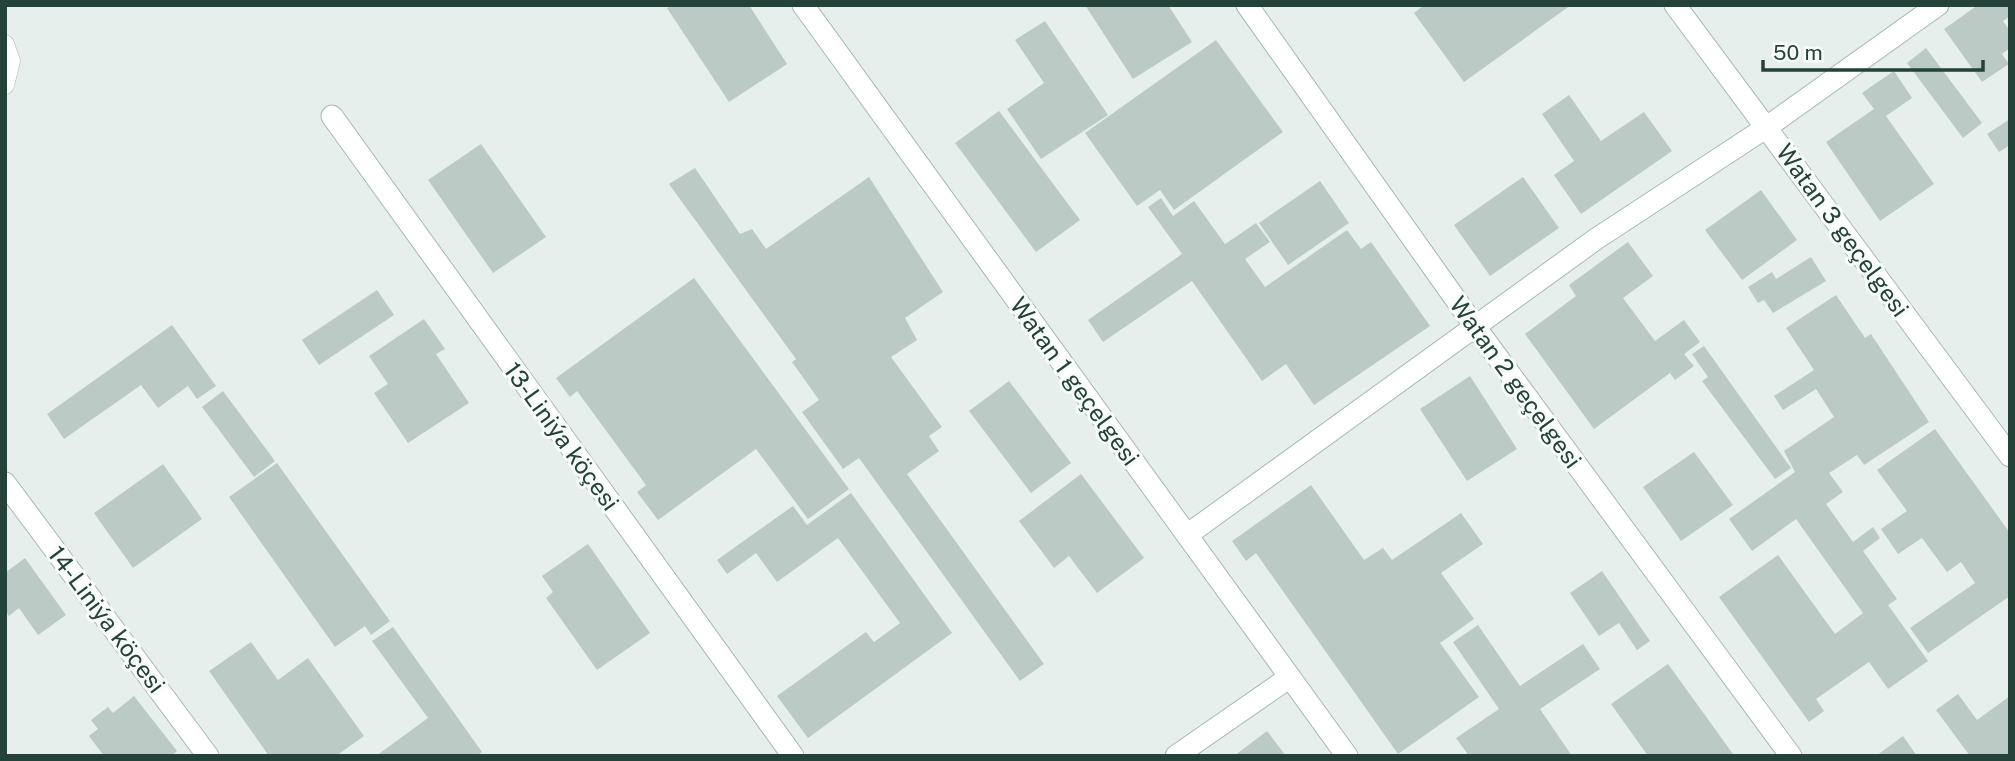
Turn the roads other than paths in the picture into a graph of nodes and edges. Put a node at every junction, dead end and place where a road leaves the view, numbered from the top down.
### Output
1 (803, 5) edge
2 (1247, 5) edge
3 (1675, 5) edge
4 (1938, 5) edge
5 (5, 44) edge
6 (5, 85) edge
7 (332, 116) dead end
8 (1767, 127) junction
9 (1476, 328) junction
10 (2010, 456) edge
11 (5, 483) edge
12 (1186, 535) junction
13 (1290, 677) junction
14 (208, 756) edge
15 (793, 756) edge
16 (1176, 756) edge
17 (1347, 756) edge
18 (1791, 756) edge

1 - 12 street, Watan 1 geçelgesi
2 - 9 street, Watan 2 geçelgesi
3 - 8 street, Watan 3 geçelgesi
4 - 8 street
5 - 6 lane
7 - 15 street, 13-Liniýa köçesi
8 - 9 street
8 - 10 street, Watan 3 geçelgesi
9 - 12 street
9 - 18 street, Watan 2 geçelgesi
11 - 14 street, 14-Liniýa köçesi
12 - 13 street, Watan 1 geçelgesi
13 - 16 street
13 - 17 street, Watan 1 geçelgesi

